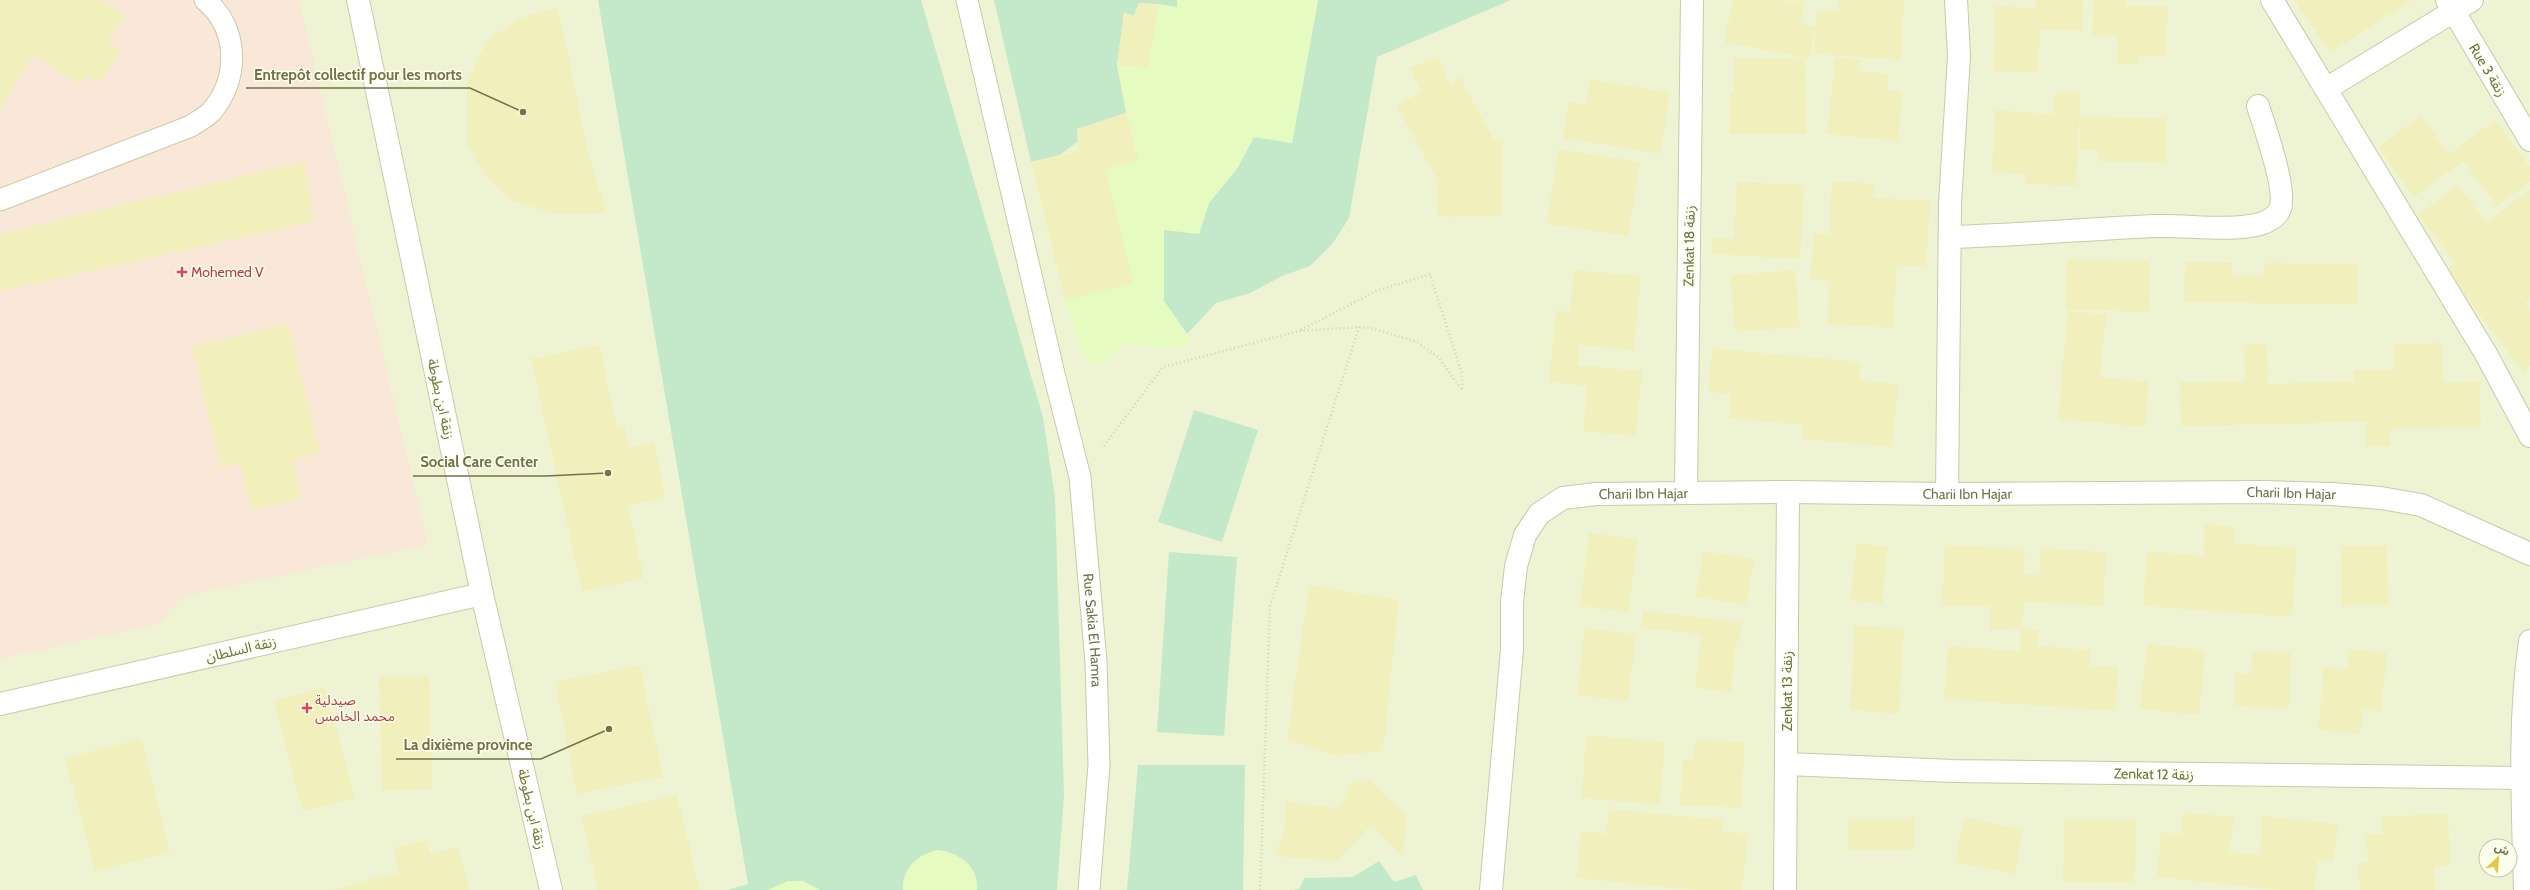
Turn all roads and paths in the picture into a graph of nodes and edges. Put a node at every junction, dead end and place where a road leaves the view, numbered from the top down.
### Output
1 (205, 0) edge
2 (358, 0) edge
3 (967, 0) edge
4 (1692, 0) edge
5 (1956, 0) edge
6 (2272, 0) edge
7 (2472, 0) edge
8 (2450, 6) edge
9 (2326, 90) junction
10 (2258, 106) dead end
11 (2530, 140) edge
12 (0, 200) edge
13 (1950, 237) junction
14 (1359, 327) junction
15 (1299, 331) junction
16 (2530, 436) edge
17 (1080, 477) junction
18 (1686, 492) junction
19 (1788, 492) junction
20 (1947, 494) junction
21 (2530, 554) edge
22 (482, 594) junction
23 (2530, 641) edge
24 (0, 704) edge
25 (1786, 764) junction
26 (2522, 778) junction
27 (551, 890) edge
28 (1089, 890) edge
29 (1260, 890) edge
30 (1491, 890) edge
31 (1785, 890) edge
32 (2526, 890) edge

1 - 12 lane
2 - 22 street, زنقة ابن بطوطة
3 - 17 lane, Rue Sakia El Hamra
4 - 18 street, Zenkat 18 زنقة
5 - 13 street
6 - 9 street
7 - 8 street
8 - 9 street
8 - 11 street, Rue 3 زنقة
9 - 16 street
10 - 13 street
13 - 20 street
14 - 15 path
14 - 15 path
14 - 29 path
15 - 17 path
17 - 28 lane, Rue Sakia El Hamra
18 - 19 street, Charii Ibn Hajar
18 - 30 street, Charii Ibn Hajar
19 - 20 street, Charii Ibn Hajar
19 - 25 street, Zenkat 13 زنقة
20 - 21 street, Charii Ibn Hajar
22 - 24 street, زنقة السلطان
22 - 27 street, زنقة ابن بطوطة
23 - 26 street
25 - 26 street, Zenkat 12 زنقة
25 - 31 street, Zenkat 13 زنقة
26 - 32 street

